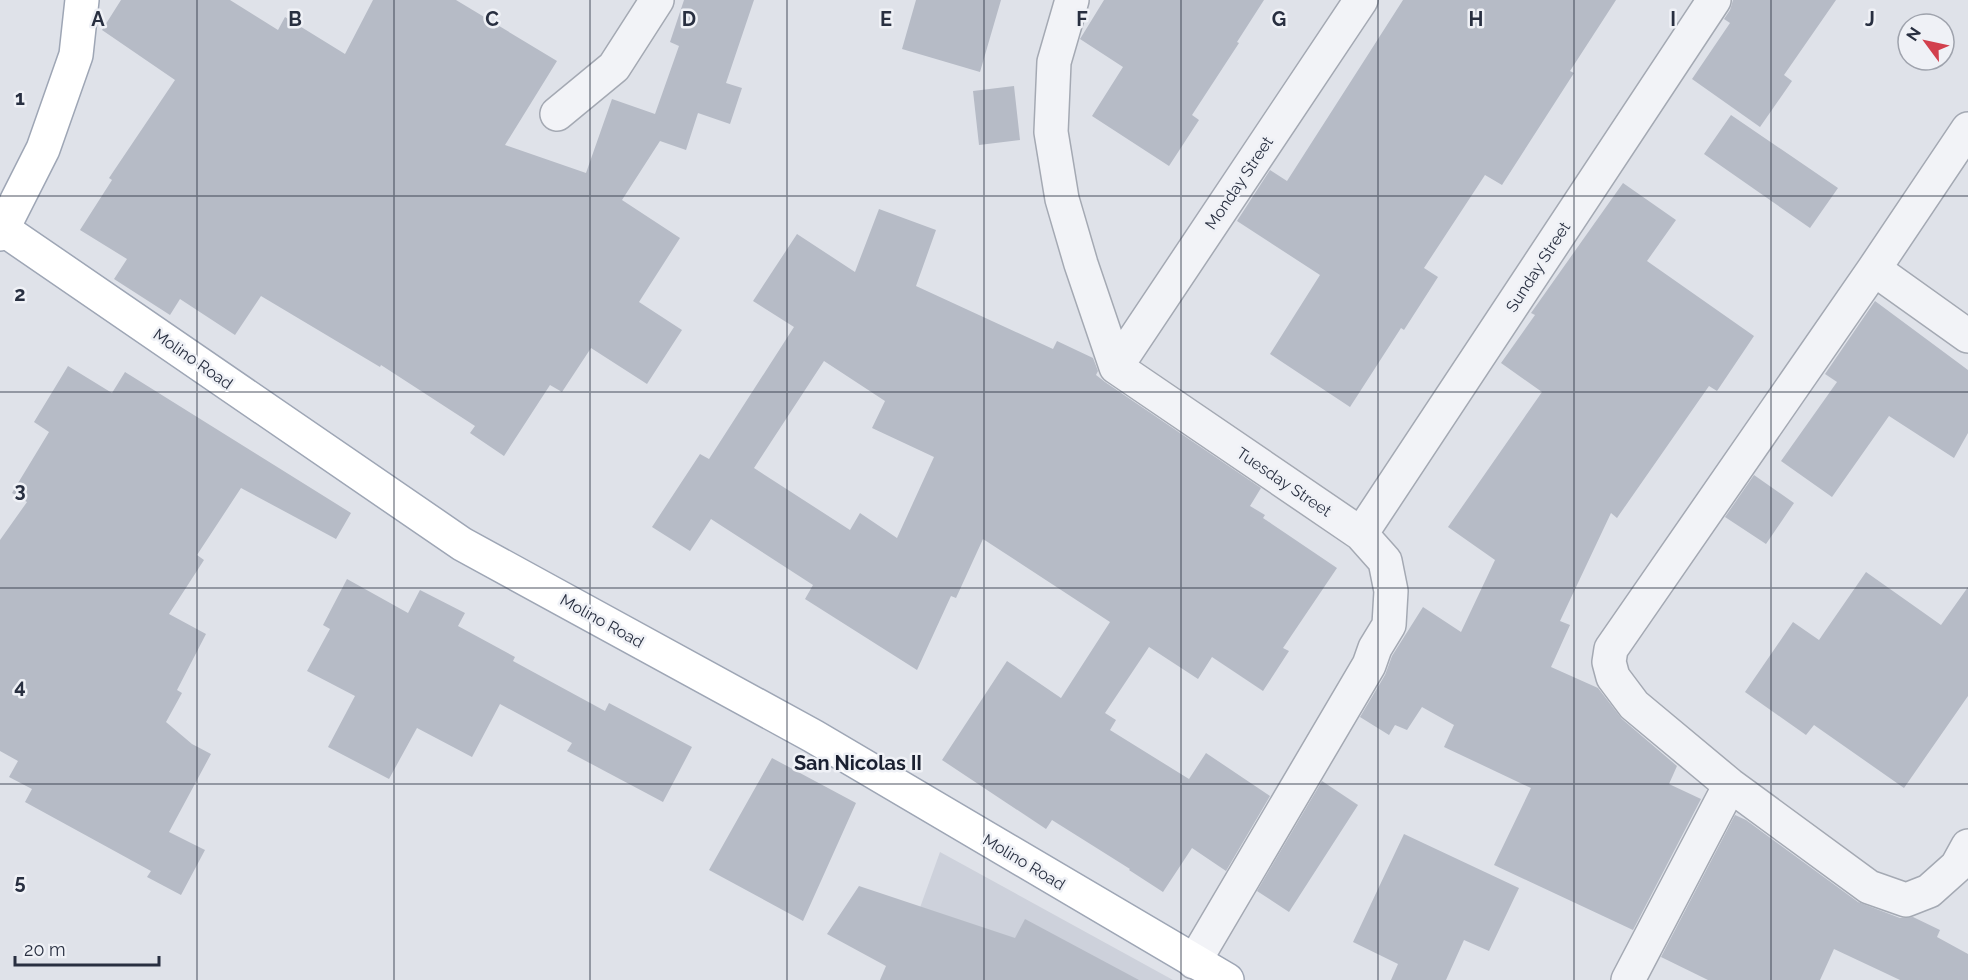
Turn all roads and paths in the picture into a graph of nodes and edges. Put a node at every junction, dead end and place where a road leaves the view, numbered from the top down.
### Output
1 (81, 0) edge
2 (657, 0) edge
3 (1072, 0) edge
4 (1361, 0) edge
5 (1714, 0) edge
6 (557, 114) dead end
7 (1968, 129) edge
8 (1, 230) edge
9 (1874, 269) junction
10 (1968, 336) edge
11 (1116, 367) junction
12 (1361, 534) junction
13 (1730, 785) junction
14 (1968, 846) edge
15 (1194, 962) junction
16 (1227, 980) edge
17 (1628, 980) edge

1 - 8 main road
2 - 6 street
3 - 11 street
4 - 11 street, Monday Street
5 - 12 street, Sunday Street
7 - 9 street
8 - 15 main road, Molino Road
9 - 10 street
9 - 13 street
11 - 12 street, Tuesday Street
12 - 15 street, Tuesday Street
13 - 14 street
13 - 17 street
15 - 16 main road, Molino Road

